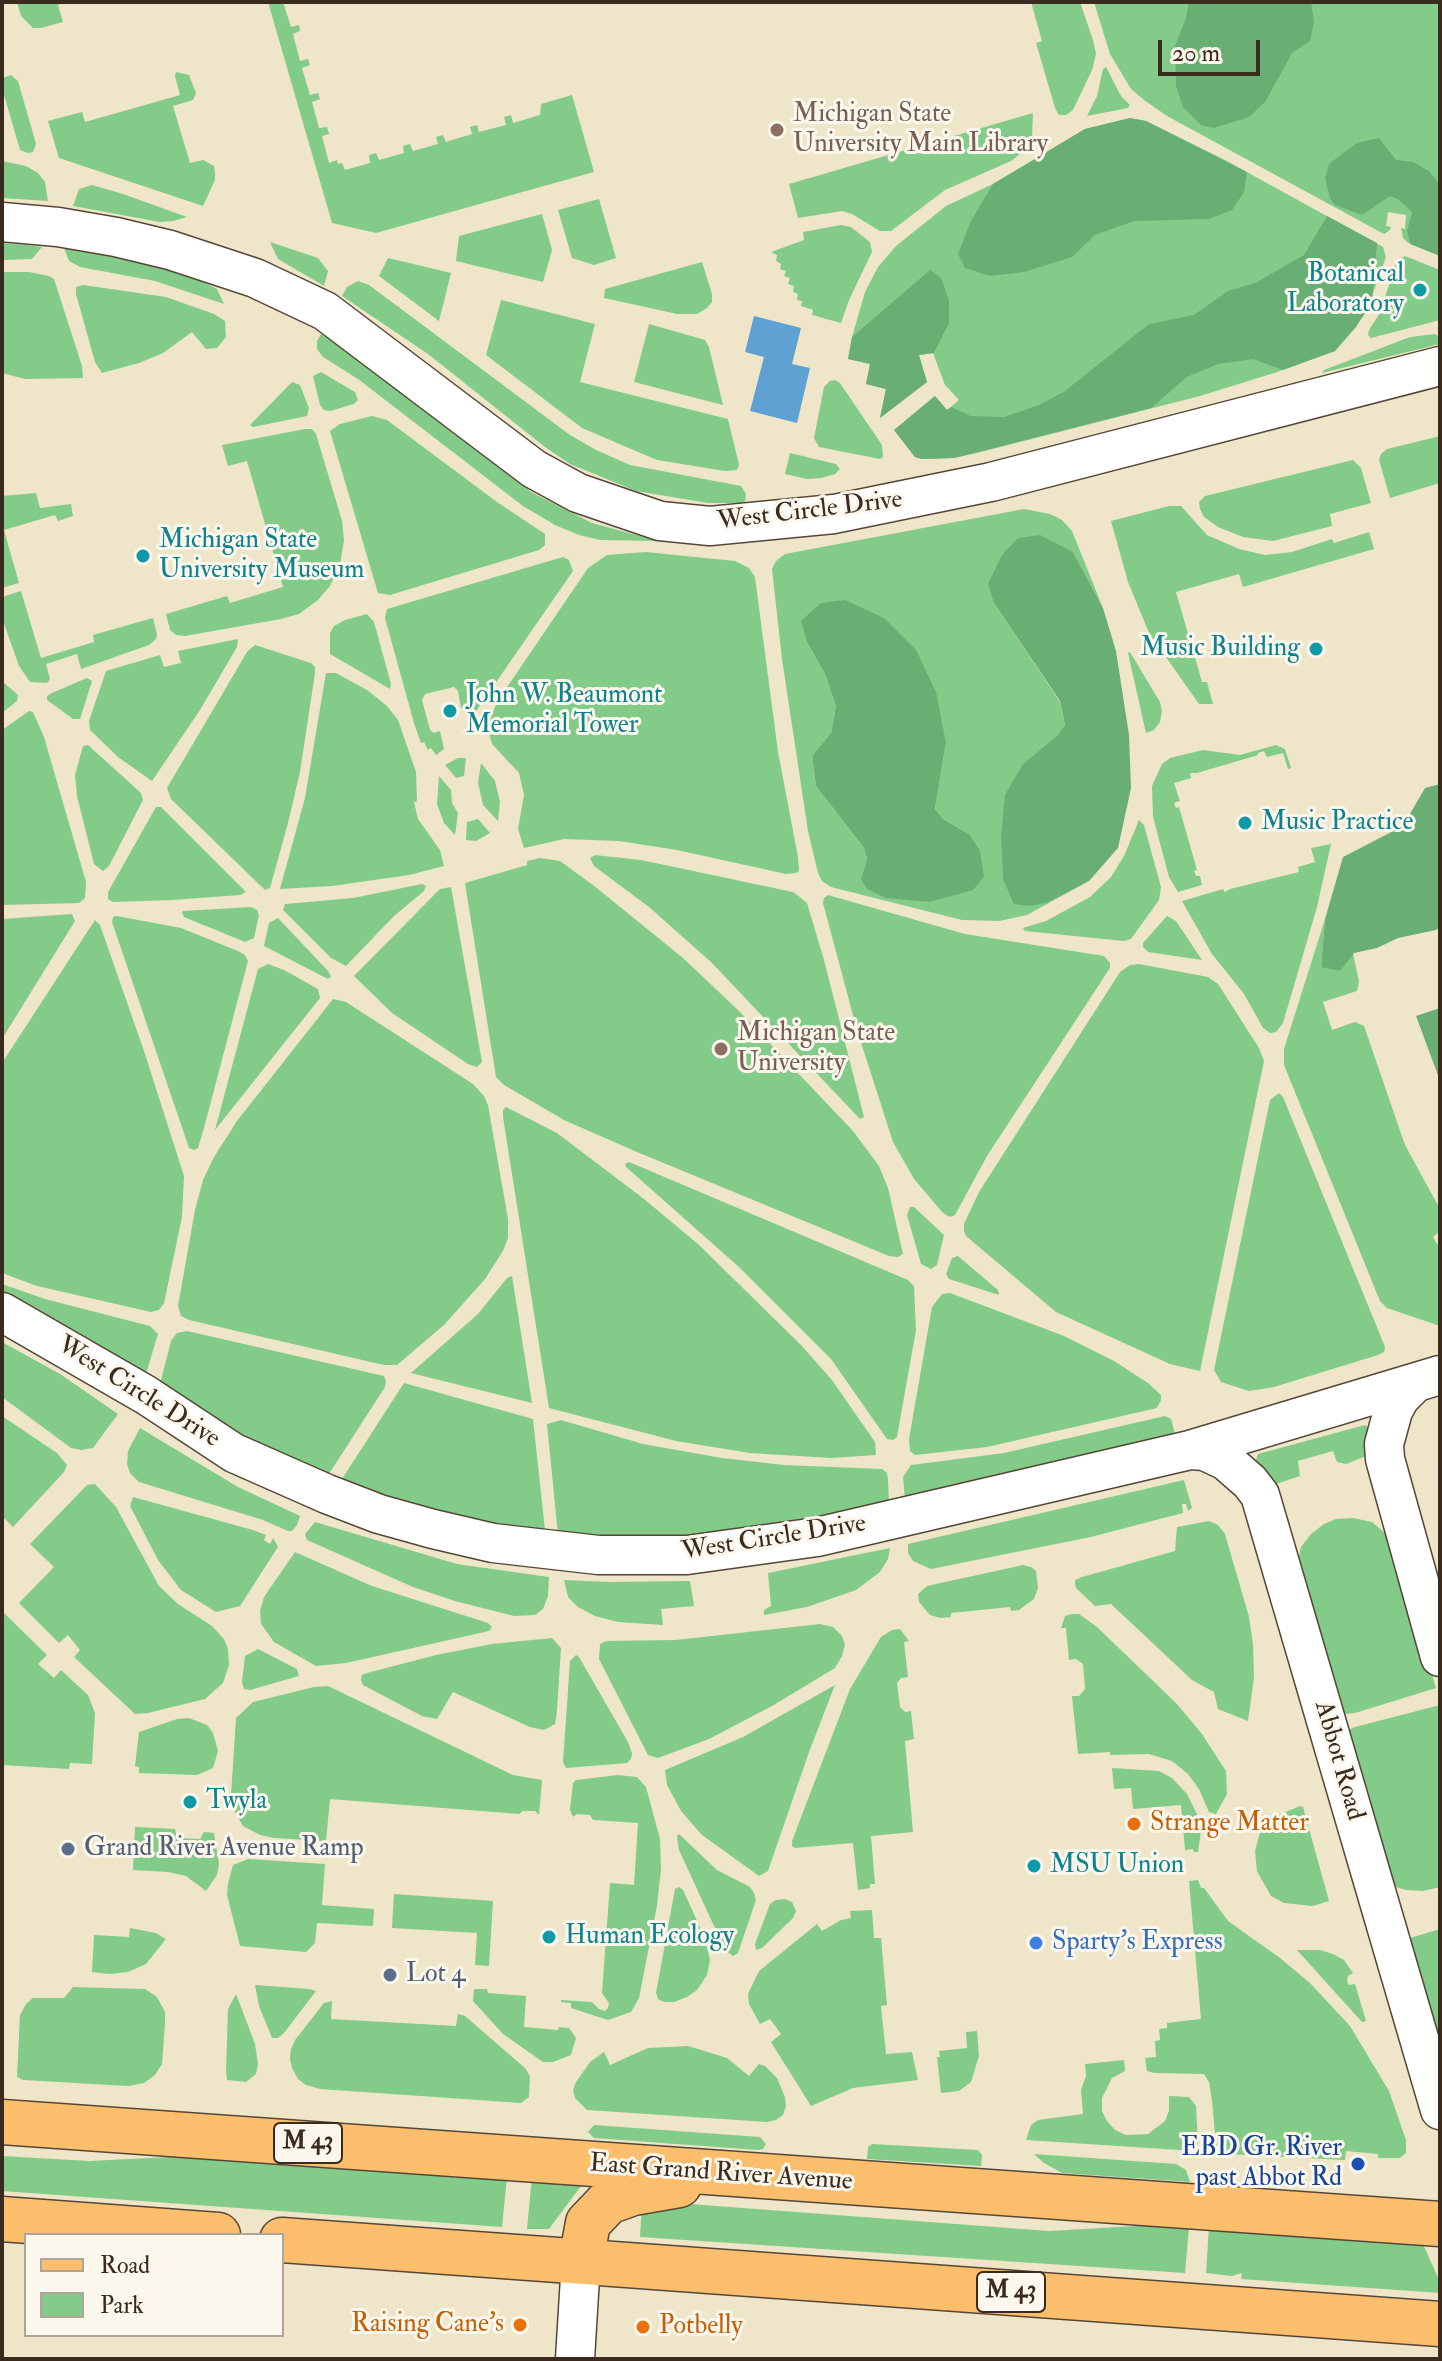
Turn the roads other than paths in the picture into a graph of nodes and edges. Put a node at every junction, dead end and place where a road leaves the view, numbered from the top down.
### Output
1 (2, 222) edge
2 (1440, 366) edge
3 (2, 1312) edge
4 (1427, 1379) edge
5 (1190, 1450) junction
6 (1440, 1657) edge
7 (1440, 2110) edge
8 (2, 2122) edge
9 (147, 2132) junction
10 (2, 2143) edge
11 (773, 2177) junction
12 (2, 2219) edge
13 (1440, 2224) edge
14 (191, 2233) edge
15 (284, 2240) edge
16 (581, 2261) junction
17 (1440, 2324) edge
18 (575, 2359) edge

1 - 2 street, West Circle Drive
3 - 5 street, West Circle Drive
4 - 5 street, West Circle Drive
4 - 6 street
5 - 7 street, Abbot Road
8 - 9 main road, East Grand River Avenue / M 43
9 - 10 main road
9 - 11 main road, East Grand River Avenue / M 43
11 - 13 main road, East Grand River Avenue / M 43
11 - 16 main road
12 - 14 main road
15 - 16 main road, M 43
16 - 17 main road, M 43
16 - 18 street

